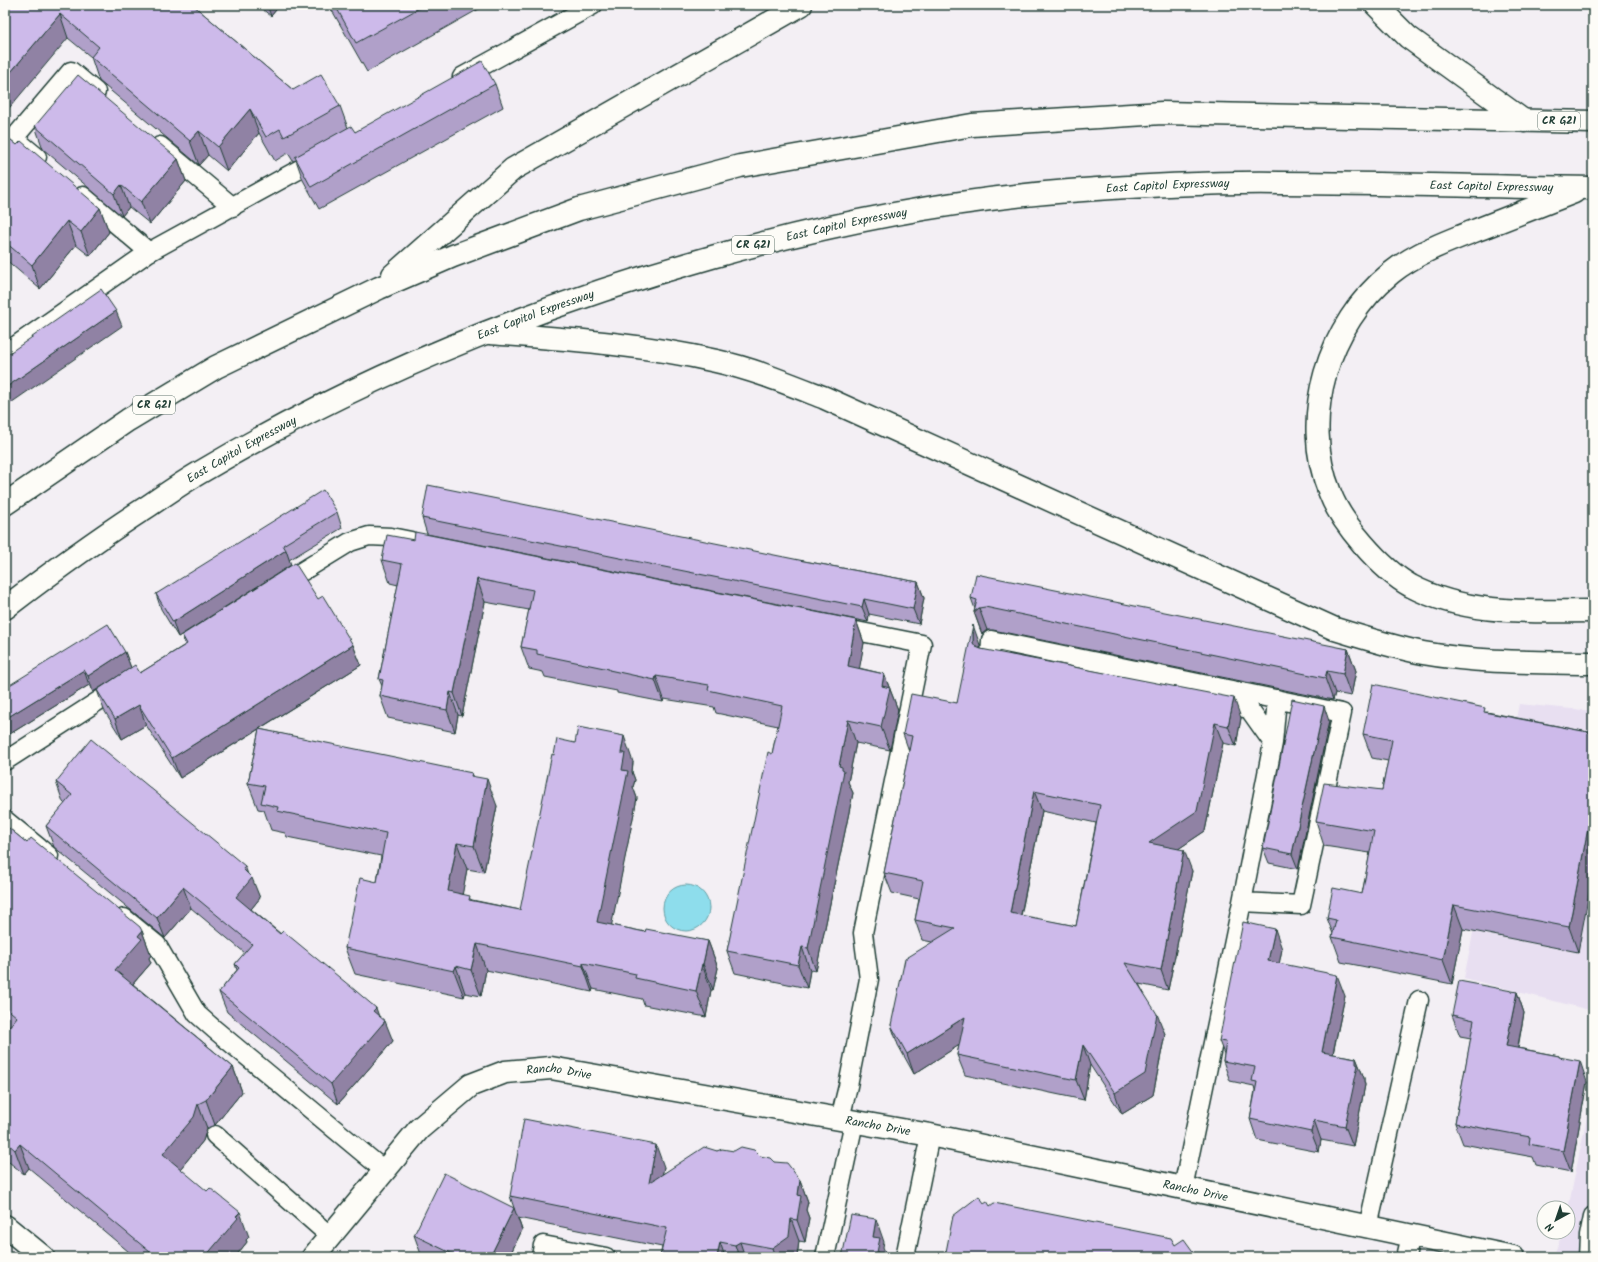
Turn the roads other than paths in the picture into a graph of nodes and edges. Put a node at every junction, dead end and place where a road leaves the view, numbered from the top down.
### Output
1 (593, 5) edge
2 (801, 5) edge
3 (1376, 5) edge
4 (445, 87) edge
5 (107, 101) edge
6 (1524, 121) junction
7 (1593, 122) edge
8 (149, 136) edge
9 (337, 148) edge
10 (50, 168) edge
11 (73, 188) edge
12 (1589, 188) edge
13 (233, 207) junction
14 (149, 252) junction
15 (379, 288) junction
16 (485, 332) junction
17 (5, 353) edge
18 (5, 504) edge
19 (429, 545) edge
20 (263, 595) edge
21 (5, 608) edge
22 (1593, 611) edge
23 (819, 624) edge
24 (1593, 663) edge
25 (1021, 665) edge
26 (137, 676) edge
27 (1138, 688) edge
28 (1218, 695) junction
29 (1277, 699) junction
30 (1273, 743) junction
31 (5, 761) edge
32 (5, 820) edge
33 (59, 864) edge
34 (1242, 902) junction
35 (114, 909) edge
36 (1419, 1000) dead end
37 (847, 1120) junction
38 (215, 1135) dead end
39 (930, 1135) junction
40 (385, 1171) junction
41 (1183, 1188) junction
42 (1593, 1216) edge
43 (5, 1226) edge
44 (1368, 1227) junction
45 (330, 1236) junction
46 (1411, 1236) junction
47 (1508, 1256) edge
48 (43, 1257) edge
49 (313, 1257) edge
50 (541, 1257) edge
51 (606, 1257) edge
52 (825, 1257) edge
53 (905, 1257) edge
54 (1406, 1257) edge
55 (1588, 1257) edge

1 - 4 lane
2 - 15 main road
3 - 6 main road
5 - 10 lane
6 - 7 main road, CR G21
6 - 15 main road, CR G21
8 - 13 lane
9 - 13 lane
11 - 14 lane
12 - 16 main road, East Capitol Expressway / CR G21
12 - 22 main road
13 - 14 lane
14 - 17 lane
15 - 18 main road, CR G21
16 - 21 main road, East Capitol Expressway / CR G21
16 - 24 main road
19 - 20 lane
23 - 37 lane
25 - 28 lane
26 - 31 lane
27 - 28 lane
28 - 29 lane
28 - 30 lane
29 - 30 lane
29 - 34 lane
30 - 34 lane
32 - 33 lane
34 - 41 lane
35 - 40 lane
36 - 44 lane
37 - 39 main road, Rancho Drive
37 - 40 main road, Rancho Drive
37 - 52 lane
38 - 45 lane
39 - 41 main road, Rancho Drive
39 - 53 lane
40 - 45 main road, Rancho Drive
41 - 44 main road, Rancho Drive
42 - 55 lane
43 - 48 main road
44 - 46 main road, Rancho Drive
45 - 49 main road, Rancho Drive
46 - 47 main road, Rancho Drive
46 - 54 lane
50 - 51 lane

